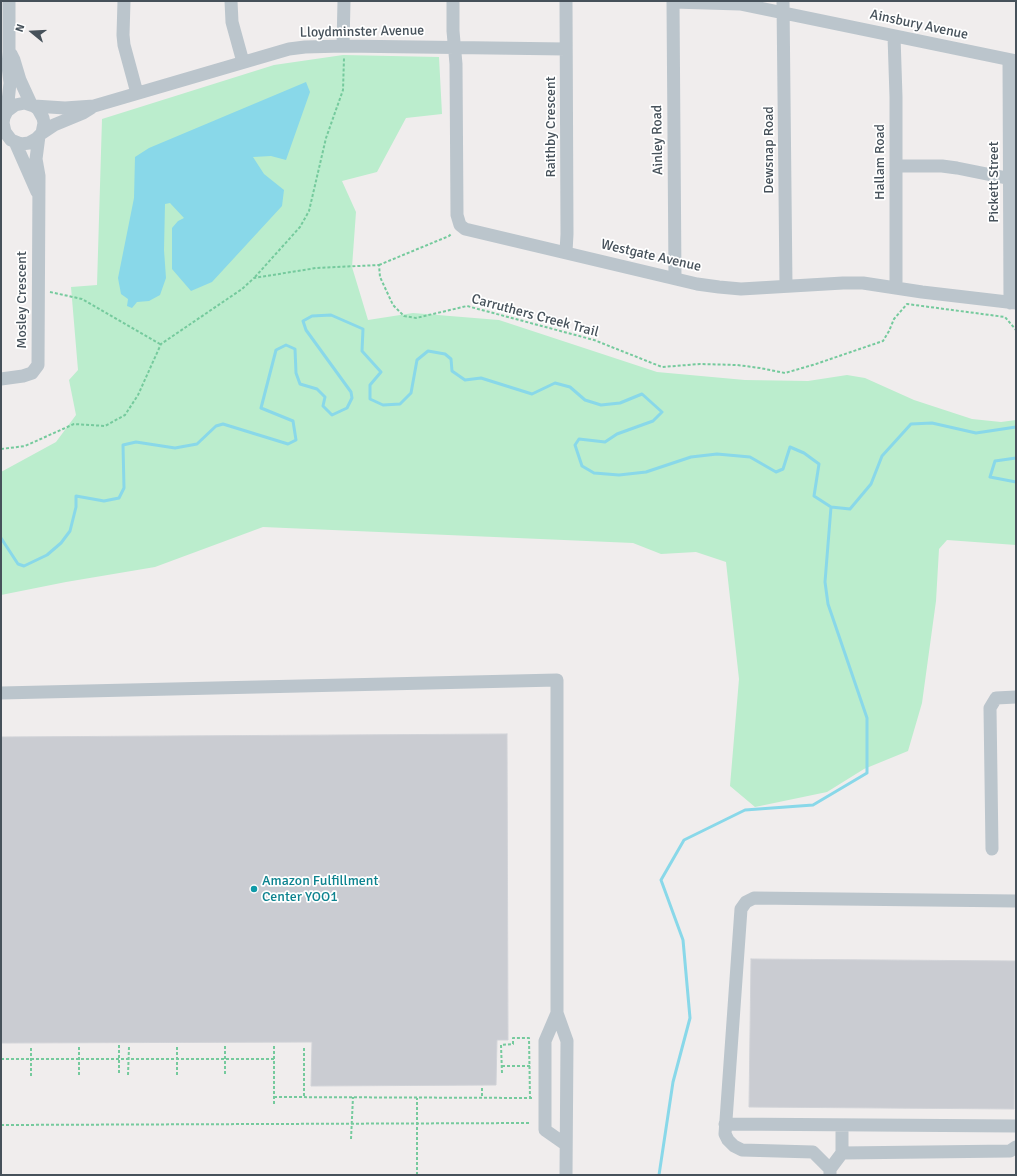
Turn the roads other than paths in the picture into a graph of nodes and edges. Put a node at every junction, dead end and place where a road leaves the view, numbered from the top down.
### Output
1 (9, 1) edge
2 (124, 1) edge
3 (231, 1) edge
4 (344, 1) edge
5 (453, 1) edge
6 (566, 1) edge
7 (673, 1) edge
8 (784, 7) edge
9 (894, 36) junction
10 (343, 46) junction
11 (455, 48) junction
12 (566, 49) junction
13 (9, 52) junction
14 (1013, 61) edge
15 (243, 62) junction
16 (137, 93) junction
17 (33, 105) junction
18 (94, 106) junction
19 (4, 114) edge
20 (40, 135) junction
21 (9, 141) edge
22 (896, 166) junction
23 (1013, 179) edge
24 (38, 194) junction
25 (566, 252) junction
26 (676, 278) junction
27 (786, 286) junction
28 (896, 287) junction
29 (1013, 303) edge
30 (1, 379) edge
31 (1, 693) edge
32 (1016, 697) edge
33 (992, 849) dead end
34 (1016, 901) edge
35 (557, 1013) junction
36 (725, 1124) junction
37 (842, 1125) junction
38 (1016, 1126) edge
39 (565, 1144) junction
40 (1016, 1147) edge
41 (842, 1153) junction
42 (830, 1172) edge
43 (566, 1175) edge

1 - 13 street
2 - 16 street
3 - 15 street
4 - 10 street
5 - 11 street
6 - 12 street, Raithby Crescent
7 - 8 street, Ainsbury Avenue
7 - 26 street, Ainley Road
8 - 9 street, Ainsbury Avenue
8 - 27 street, Dewsnap Road
9 - 14 street, Ainsbury Avenue
9 - 22 street, Hallam Road
10 - 11 street, Lloydminster Avenue
10 - 15 street, Lloydminster Avenue
11 - 12 street, Lloydminster Avenue
11 - 25 street, Westgate Avenue
12 - 25 street, Raithby Crescent
13 - 17 street
13 - 19 street
14 - 23 street, Pickett Street
15 - 16 street, Lloydminster Avenue
16 - 18 street, Lloydminster Avenue
17 - 18 street, Lloydminster Avenue
17 - 19 street
17 - 20 street
18 - 20 street, Lloydminster Avenue
19 - 21 street
20 - 21 street
20 - 24 street, Mosley Crescent
21 - 24 street, Mosley Crescent
22 - 23 street
22 - 28 street, Hallam Road
23 - 29 street, Pickett Street
24 - 30 street, Mosley Crescent
25 - 26 street, Westgate Avenue
26 - 27 street, Westgate Avenue
27 - 28 street, Westgate Avenue
28 - 29 street, Westgate Avenue
31 - 35 street
32 - 33 street
34 - 36 street
35 - 39 street
35 - 39 street
36 - 37 street
36 - 42 street
37 - 38 street
37 - 41 street
39 - 43 street
40 - 41 street
41 - 42 street

